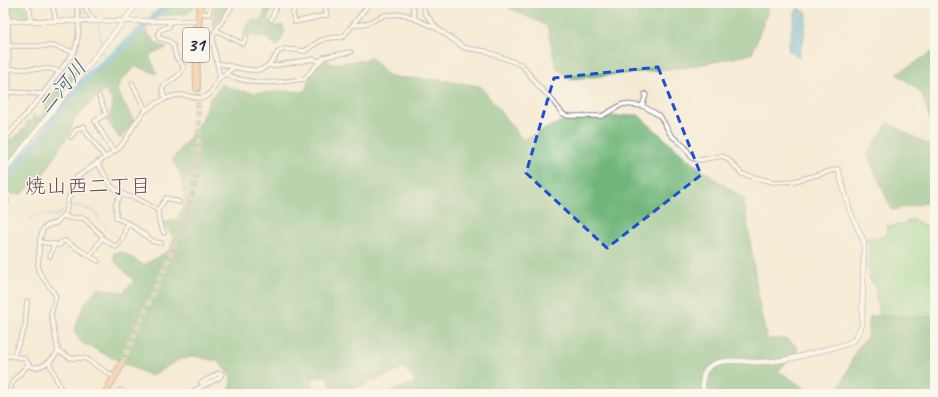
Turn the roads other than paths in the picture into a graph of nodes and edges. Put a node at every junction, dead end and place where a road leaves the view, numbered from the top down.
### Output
1 (8, 3) edge
2 (25, 3) edge
3 (52, 3) edge
4 (76, 3) edge
5 (87, 3) edge
6 (138, 3) edge
7 (201, 3) edge
8 (211, 3) edge
9 (234, 3) edge
10 (278, 3) edge
11 (285, 3) edge
12 (307, 3) edge
13 (324, 3) edge
14 (370, 3) edge
15 (412, 3) edge
16 (424, 3) edge
17 (295, 5) junction
18 (199, 13) junction
19 (415, 19) junction
20 (170, 20) junction
21 (271, 20) dead end
22 (6, 21) edge
23 (31, 21) junction
24 (56, 21) junction
25 (96, 21) junction
26 (198, 21) junction
27 (79, 22) junction
28 (124, 22) junction
29 (352, 26) junction
30 (438, 29) junction
31 (216, 30) junction
32 (246, 38) dead end
33 (3, 46) edge
34 (8, 46) junction
35 (74, 52) junction
36 (352, 52) dead end
37 (319, 61) junction
38 (217, 63) junction
39 (270, 65) junction
40 (234, 67) junction
41 (3, 69) edge
42 (8, 69) junction
43 (60, 72) junction
44 (226, 74) junction
45 (220, 78) junction
46 (132, 83) dead end
47 (197, 88) tunnel mouth
48 (9, 92) junction
49 (42, 94) junction
50 (645, 94) dead end
51 (99, 96) dead end
52 (165, 99) junction
53 (3, 103) edge
54 (642, 106) junction
55 (146, 110) junction
56 (71, 137) dead end
57 (4, 139) edge
58 (113, 151) junction
59 (104, 156) junction
60 (97, 162) junction
61 (838, 169) joint
62 (3, 173) edge
63 (121, 193) junction
64 (7, 201) dead end
65 (179, 202) dead end
66 (3, 205) edge
67 (158, 210) junction
68 (63, 215) junction
69 (127, 224) junction
70 (164, 233) dead end
71 (101, 235) dead end
72 (40, 242) junction
73 (161, 243) dead end
74 (54, 244) junction
75 (60, 246) junction
76 (59, 252) dead end
77 (50, 256) dead end
78 (90, 256) junction
79 (98, 261) dead end
80 (27, 301) dead end
81 (58, 351) junction
82 (3, 355) edge
83 (14, 356) junction
84 (49, 362) junction
85 (122, 363) tunnel mouth
86 (28, 365) junction
87 (114, 377) junction
88 (201, 383) dead end
89 (8, 394) edge
90 (63, 394) edge
91 (105, 394) edge
92 (118, 394) edge
93 (126, 394) edge
94 (187, 394) edge
95 (704, 394) edge

1 - 22 street
2 - 23 street
3 - 24 street
4 - 27 street
5 - 25 street
6 - 28 street
7 - 18 main road, 31
8 - 18 street
9 - 31 street
10 - 21 street
11 - 17 street
12 - 17 street
13 - 17 street
14 - 29 street
15 - 19 street
16 - 30 street
18 - 26 main road, 31
19 - 29 street
19 - 30 street
20 - 26 street
20 - 28 street
20 - 52 street
22 - 23 street
22 - 34 street
23 - 24 street
24 - 27 street
25 - 27 street
25 - 28 street
26 - 47 main road, 31
27 - 35 street
28 - 62 street
29 - 39 street
30 - 54 street
31 - 32 street
31 - 38 street
33 - 34 street
34 - 35 street
34 - 42 street
35 - 43 street
36 - 37 street
37 - 39 street
37 - 44 street
38 - 40 street
38 - 45 street
39 - 40 street
40 - 44 street
41 - 42 street
42 - 43 street
42 - 48 street
43 - 49 street
44 - 45 street
45 - 52 street
46 - 55 street
48 - 49 street
48 - 53 street
49 - 57 street
50 - 54 street
51 - 58 street
52 - 55 street
54 - 61 street
55 - 58 street
56 - 59 street
58 - 59 street
59 - 60 street
60 - 63 street
60 - 68 street
61 - 95 street
63 - 67 street
63 - 69 street
64 - 66 street
65 - 67 street
67 - 70 street
68 - 71 street
68 - 72 street
69 - 73 street
69 - 78 street
72 - 74 street
72 - 81 street
74 - 75 street
74 - 77 street
75 - 76 street
75 - 78 street
78 - 79 street
80 - 83 street
81 - 84 street
81 - 87 street
82 - 83 street
83 - 86 street
84 - 86 street
84 - 90 street
85 - 87 main road
86 - 89 street
87 - 91 main road
88 - 94 street
92 - 93 street

